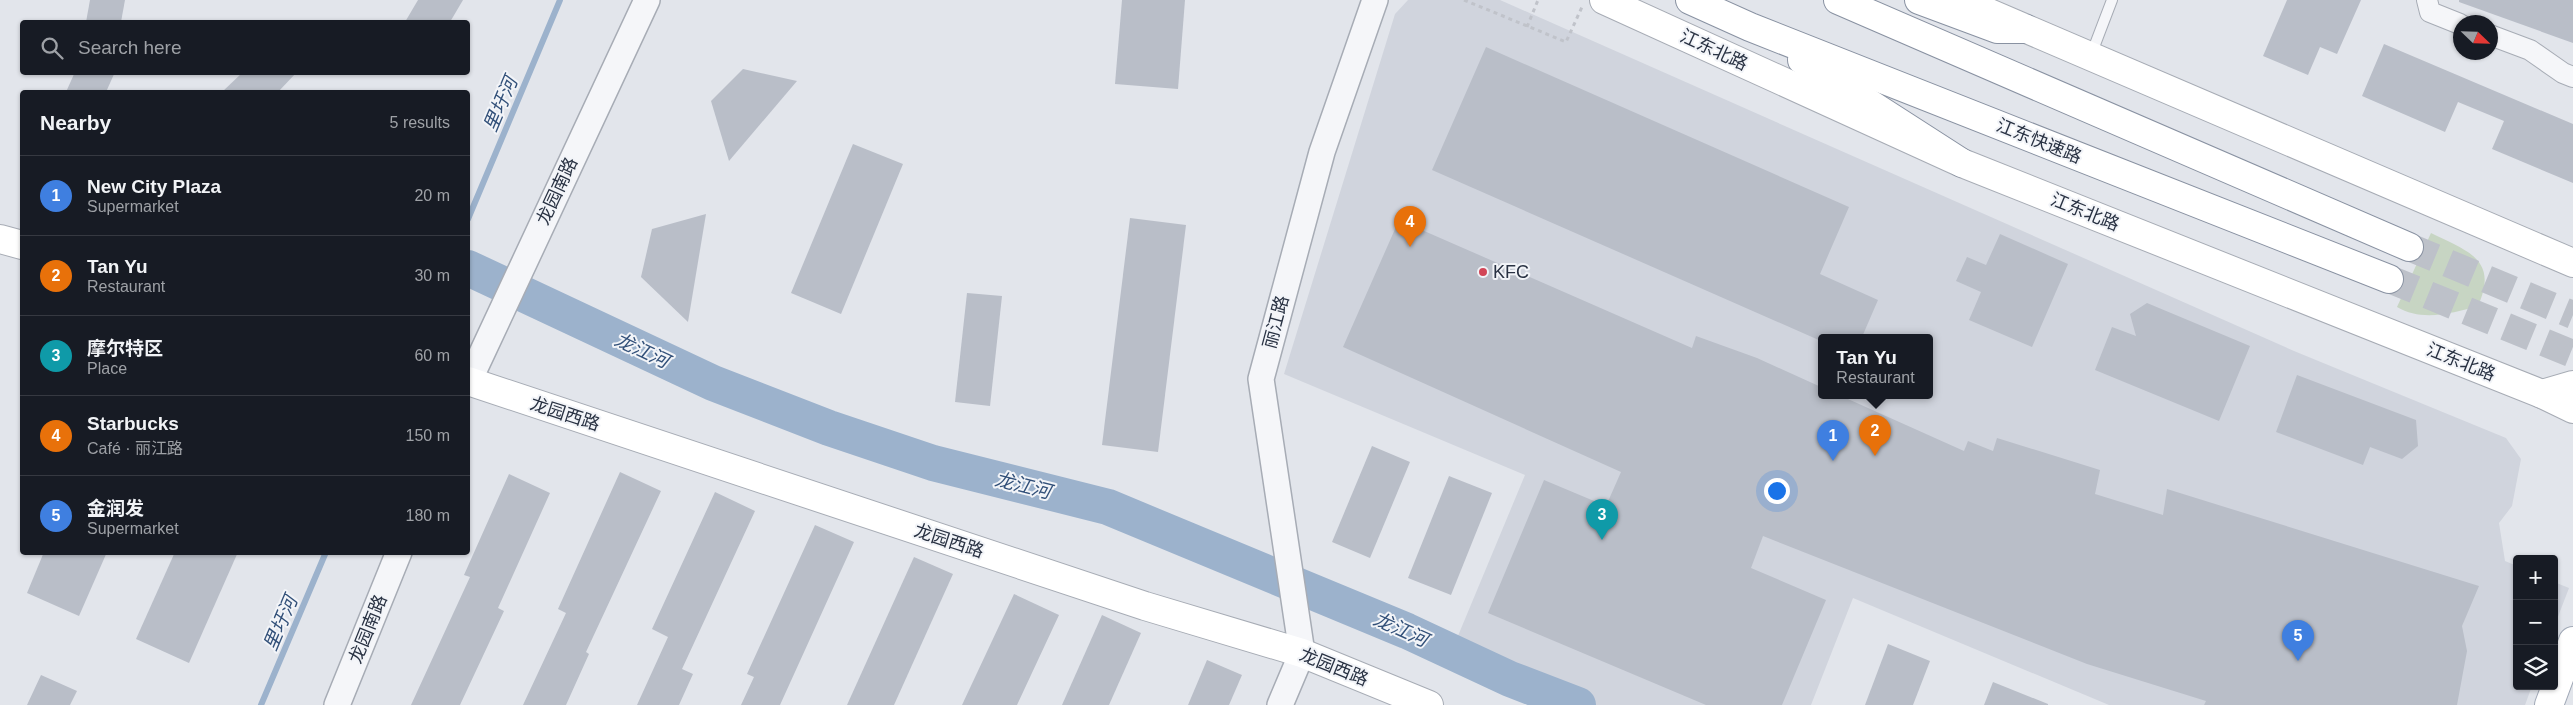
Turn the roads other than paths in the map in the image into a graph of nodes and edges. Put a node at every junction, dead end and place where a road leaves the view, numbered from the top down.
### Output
1 (647, 0) edge
2 (1375, 0) edge
3 (1604, 0) edge
4 (1690, 0) edge
5 (1838, 0) edge
6 (1919, 0) edge
7 (1959, 0) edge
8 (2112, 0) edge
9 (2427, 0) edge
10 (2453, 21) edge
11 (1750, 27) junction
12 (2026, 29) junction
13 (2498, 38) edge
14 (2091, 57) junction
15 (2573, 77) edge
16 (1962, 163) junction
17 (0, 239) edge
18 (20, 244) edge
19 (2409, 247) tunnel mouth
20 (2573, 263) edge
21 (2389, 280) tunnel mouth
22 (470, 378) edge
23 (470, 383) edge
24 (2573, 385) edge
25 (2542, 394) junction
26 (2573, 409) edge
27 (398, 555) edge
28 (2573, 641) edge
29 (1302, 653) junction
30 (337, 705) edge
31 (1280, 705) edge
32 (1429, 705) edge
33 (2549, 705) edge

1 - 22 street, 龙园南路
2 - 29 street, 丽江路
3 - 16 main road, 江东北路
4 - 11 main road, 江东快速路
5 - 19 main road
6 - 12 main road
7 - 12 main road
8 - 14 lane
9 - 10 street
11 - 16 main road
11 - 21 main road, 江东快速路
12 - 14 main road
13 - 15 street
14 - 20 main road
16 - 25 main road, 江东北路
17 - 18 main road
23 - 29 main road, 龙园西路
24 - 25 main road
25 - 26 main road, 江东北路
27 - 30 street, 龙园南路
28 - 33 main road
29 - 31 street
29 - 32 main road, 龙园西路

